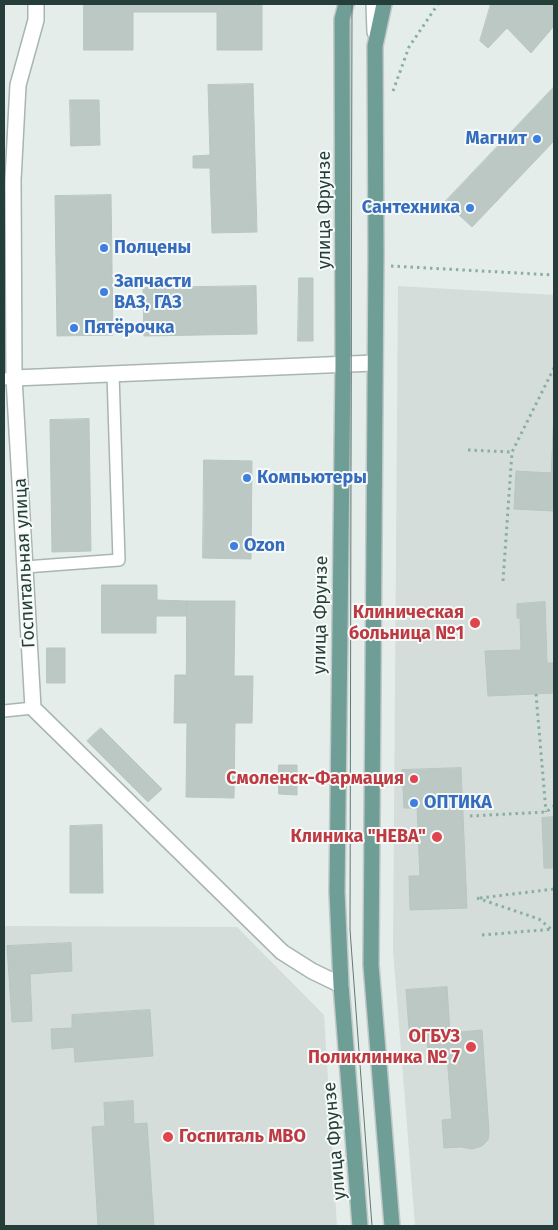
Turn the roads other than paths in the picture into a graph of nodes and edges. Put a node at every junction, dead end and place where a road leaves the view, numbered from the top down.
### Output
1 (36, 4) edge
2 (374, 4) edge
3 (384, 4) edge
4 (343, 9) edge
5 (375, 46) junction
6 (11, 84) edge
7 (374, 363) junction
8 (343, 365) junction
9 (113, 374) junction
10 (9, 378) edge
11 (25, 567) junction
12 (33, 708) junction
13 (4, 711) edge
14 (341, 985) junction
15 (360, 1226) edge
16 (392, 1226) edge

1 - 6 street, Госпитальная улица
2 - 5 street
3 - 5 main road
4 - 8 main road, улица Фрунзе
5 - 7 main road
6 - 10 street, Госпитальная улица
7 - 8 street
7 - 16 main road
8 - 9 street
8 - 14 main road, улица Фрунзе
9 - 10 street
9 - 11 lane
10 - 11 street, Госпитальная улица
11 - 12 street, Госпитальная улица
12 - 13 lane
12 - 14 street
14 - 15 main road, улица Фрунзе

